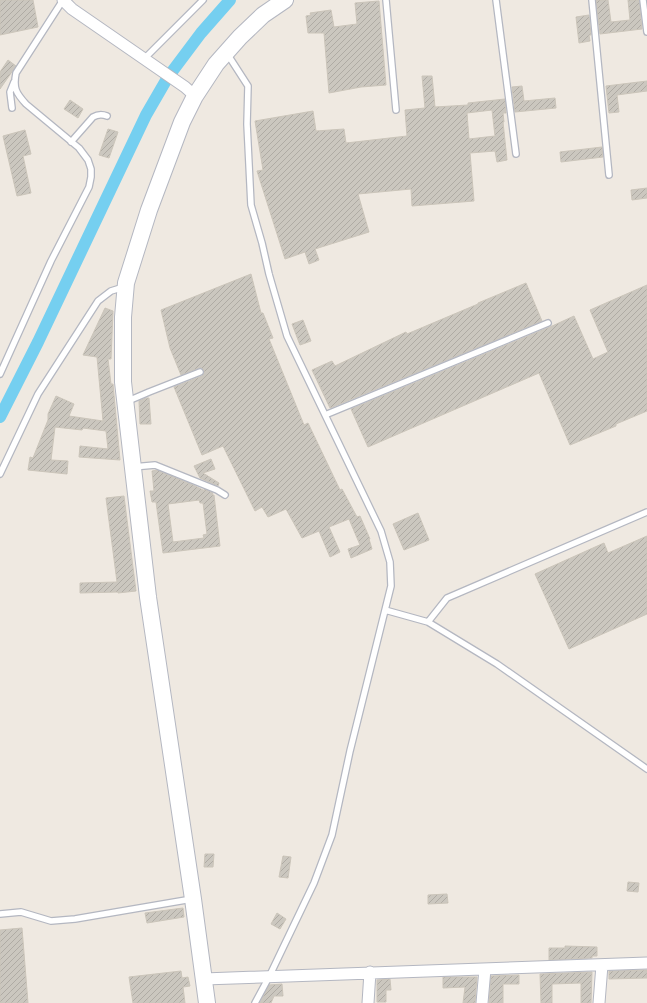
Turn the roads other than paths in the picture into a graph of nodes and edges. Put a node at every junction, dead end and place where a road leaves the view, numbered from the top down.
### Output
1 (63, 0) edge
2 (203, 0) edge
3 (286, 0) edge
4 (386, 0) edge
5 (496, 0) edge
6 (592, 0) edge
7 (643, 0) edge
8 (647, 32) edge
9 (226, 53) junction
10 (146, 61) junction
11 (15, 80) junction
12 (190, 92) junction
13 (12, 108) dead end
14 (396, 110) dead end
15 (108, 116) dead end
16 (71, 142) junction
17 (516, 154) dead end
18 (609, 175) dead end
19 (126, 287) junction
20 (548, 323) dead end
21 (200, 372) dead end
22 (0, 374) edge
23 (126, 402) junction
24 (325, 415) junction
25 (133, 467) junction
26 (0, 474) edge
27 (225, 494) dead end
28 (647, 512) edge
29 (385, 610) junction
30 (428, 622) junction
31 (647, 769) edge
32 (193, 899) junction
33 (0, 914) edge
34 (647, 963) edge
35 (602, 964) junction
36 (485, 969) junction
37 (370, 972) junction
38 (269, 977) junction
39 (204, 980) junction
40 (207, 1003) edge
41 (255, 1003) edge
42 (368, 1003) edge
43 (482, 1003) edge
44 (599, 1003) edge

1 - 10 street
1 - 11 lane
2 - 10 lane
3 - 9 main road
4 - 14 lane
5 - 17 lane
6 - 18 lane
7 - 8 lane
9 - 12 main road
9 - 24 lane
10 - 12 street
11 - 13 lane
11 - 16 lane
12 - 19 main road
15 - 16 lane
16 - 22 lane
19 - 23 main road
19 - 26 lane
20 - 24 lane
21 - 23 lane
23 - 25 main road
24 - 29 lane
25 - 27 lane
25 - 32 main road
28 - 30 lane
29 - 30 lane
29 - 38 lane
30 - 31 lane
32 - 33 lane
32 - 39 main road
34 - 35 street
35 - 36 street
35 - 44 street
36 - 37 street
36 - 43 street
37 - 38 street
37 - 42 street
38 - 39 street
38 - 41 lane
39 - 40 main road

